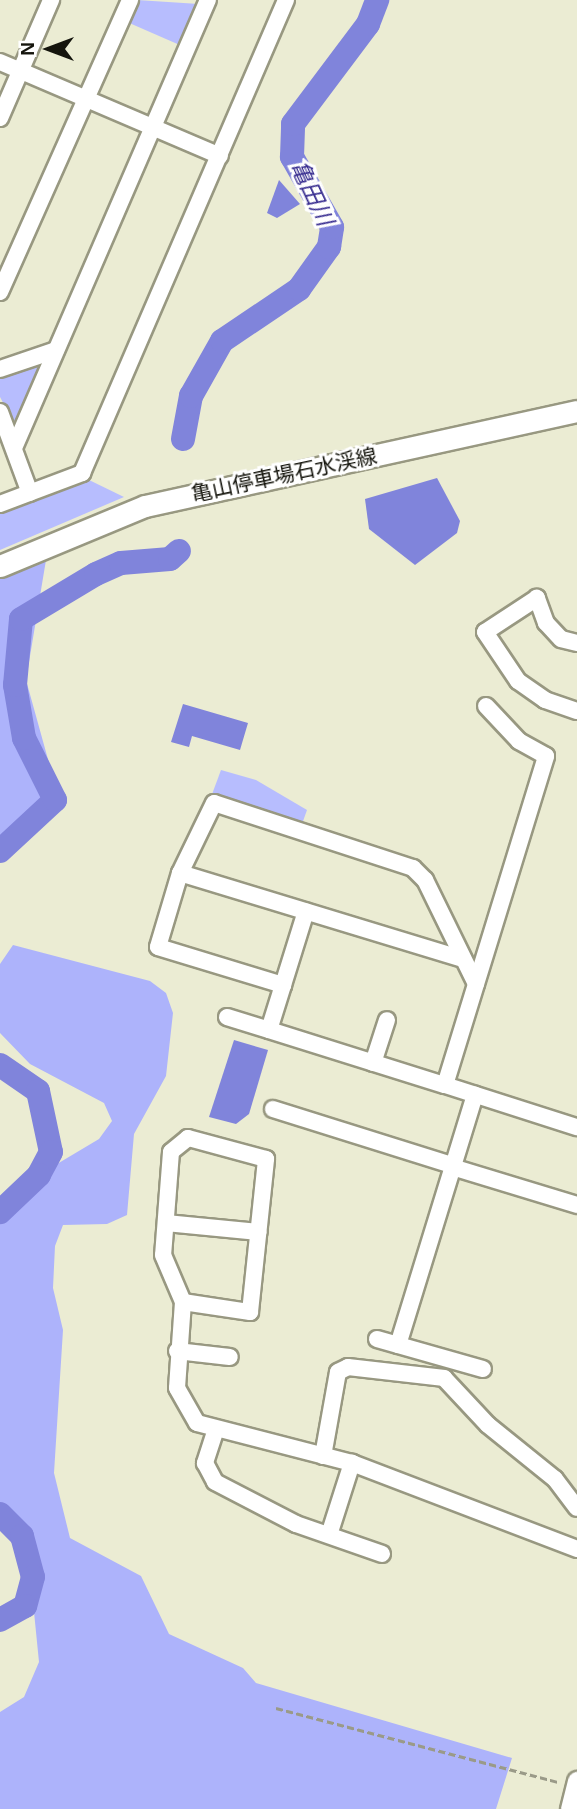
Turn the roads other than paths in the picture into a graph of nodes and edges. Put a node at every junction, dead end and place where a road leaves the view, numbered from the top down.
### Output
1 (51, 0) edge
2 (130, 0) edge
3 (208, 0) edge
4 (286, 0) edge
5 (0, 62) edge
6 (20, 71) junction
7 (86, 100) junction
8 (0, 118) edge
9 (153, 128) junction
10 (220, 156) junction
11 (0, 292) edge
12 (56, 350) junction
13 (0, 369) edge
14 (577, 411) edge
15 (0, 412) edge
16 (14, 449) junction
17 (30, 494) junction
18 (0, 504) edge
19 (0, 565) edge
20 (577, 643) edge
21 (486, 706) dead end
22 (577, 711) edge
23 (180, 873) junction
24 (306, 911) junction
25 (463, 959) junction
26 (476, 984) junction
27 (283, 985) junction
28 (227, 1017) dead end
29 (387, 1020) dead end
30 (269, 1030) junction
31 (373, 1063) junction
32 (445, 1085) junction
33 (475, 1095) junction
34 (273, 1109) dead end
35 (577, 1127) edge
36 (452, 1166) junction
37 (577, 1205) edge
38 (166, 1223) junction
39 (259, 1232) junction
40 (183, 1302) junction
41 (377, 1339) dead end
42 (398, 1345) junction
43 (177, 1351) junction
44 (230, 1357) dead end
45 (483, 1369) dead end
46 (215, 1432) junction
47 (323, 1456) junction
48 (352, 1463) junction
49 (577, 1508) edge
50 (329, 1535) junction
51 (577, 1549) edge
52 (382, 1554) dead end

1 - 6 street
2 - 7 street
3 - 9 street
4 - 10 street
5 - 6 street
6 - 7 street
6 - 8 street
7 - 9 street
7 - 11 street
9 - 10 street
9 - 12 street
10 - 17 street
12 - 13 street
12 - 16 street
14 - 19 main road, 亀山停車場石水渓線
15 - 16 street
16 - 17 street
17 - 18 street
20 - 22 street
21 - 26 street
23 - 24 street
23 - 25 street
23 - 27 street
24 - 25 street
24 - 27 street
25 - 26 street
26 - 32 street
27 - 30 street
28 - 30 street
29 - 31 street
30 - 31 street
31 - 32 street
32 - 33 street
33 - 35 street
33 - 36 street
34 - 36 street
36 - 37 street
36 - 42 street
38 - 39 street
38 - 39 street
38 - 40 street
39 - 40 street
40 - 43 street
41 - 42 street
42 - 45 street
43 - 44 street
43 - 46 street
46 - 47 street
46 - 50 street
47 - 48 street
47 - 49 street
48 - 50 street
48 - 51 street
50 - 52 street

